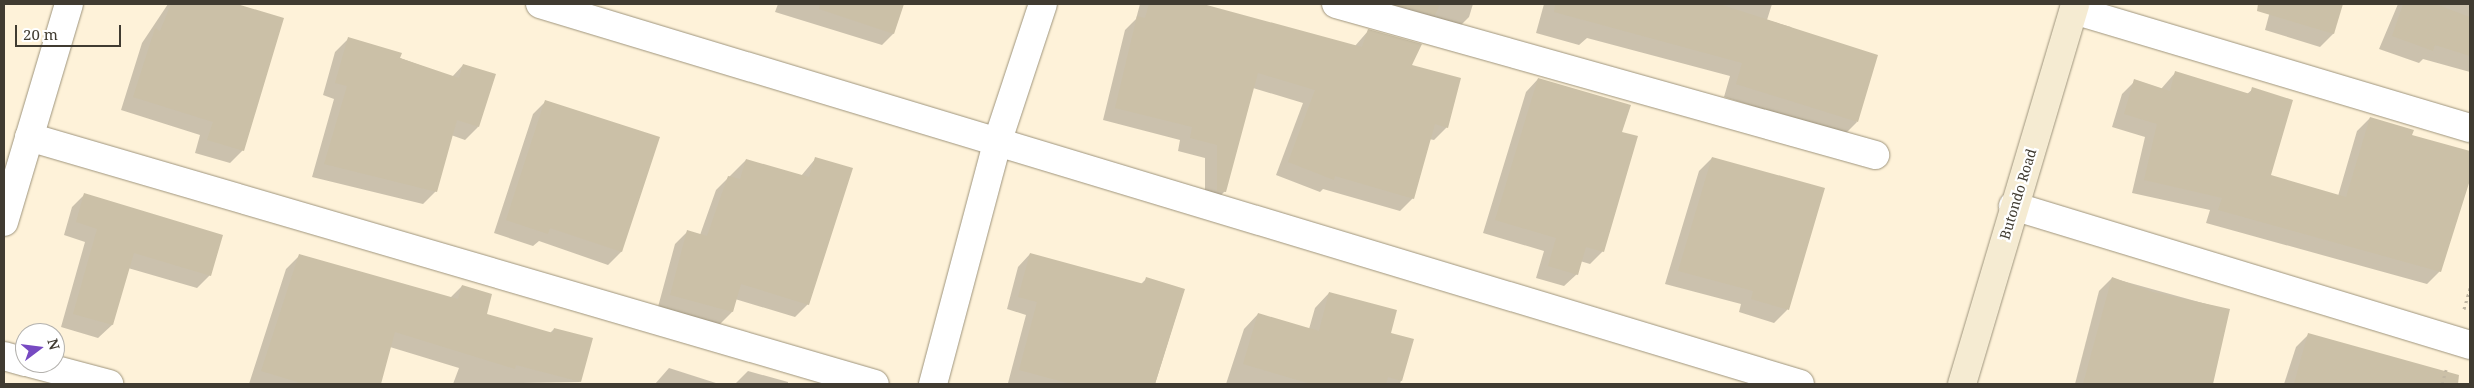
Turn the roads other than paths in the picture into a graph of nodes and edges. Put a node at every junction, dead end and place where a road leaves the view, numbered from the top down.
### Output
1 (69, 4) edge
2 (540, 4) edge
3 (1043, 4) edge
4 (1336, 4) edge
5 (2075, 7) edge
6 (2470, 128) edge
7 (29, 137) junction
8 (997, 143) junction
9 (1875, 155) dead end
10 (2014, 206) junction
11 (4, 222) edge
12 (2470, 345) edge
13 (65, 372) edge
14 (109, 384) edge
15 (876, 384) edge
16 (933, 384) edge
17 (1800, 384) edge
18 (1962, 384) edge

1 - 7 street
2 - 8 street
3 - 8 street
4 - 9 street
5 - 6 street
5 - 10 street, Butondo Road
7 - 11 street
7 - 15 street
8 - 16 street
8 - 17 street
10 - 12 street
10 - 18 street, Butondo Road
13 - 14 street

